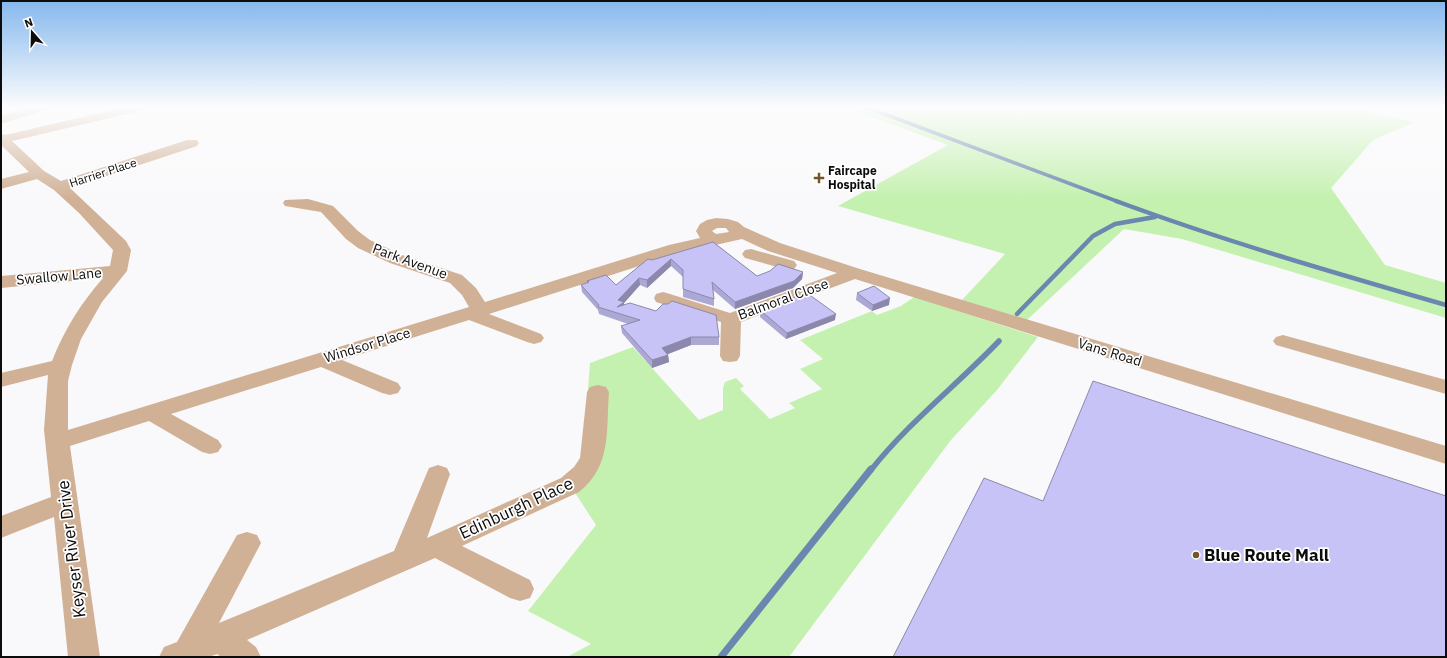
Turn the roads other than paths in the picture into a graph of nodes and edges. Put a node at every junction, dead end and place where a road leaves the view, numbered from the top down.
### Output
1 (2, 138) edge
2 (192, 143) dead end
3 (39, 174) junction
4 (1, 184) edge
5 (59, 187) junction
6 (291, 203) dead end
7 (722, 235) joint
8 (751, 254) dead end
9 (118, 270) junction
10 (854, 273) junction
11 (836, 279) junction
12 (1, 282) edge
13 (663, 298) dead end
14 (475, 311) junction
15 (731, 319) junction
16 (534, 338) dead end
17 (1283, 341) dead end
18 (730, 356) dead end
19 (321, 359) junction
20 (61, 365) junction
21 (1, 380) edge
22 (1446, 387) edge
23 (390, 388) dead end
24 (598, 392) dead end
25 (150, 412) junction
26 (59, 441) junction
27 (210, 446) dead end
28 (1446, 456) edge
29 (438, 474) dead end
30 (66, 502) junction
31 (1, 527) edge
32 (247, 543) dead end
33 (436, 546) junction
34 (406, 557) junction
35 (520, 589) dead end
36 (219, 637) junction
37 (182, 654) edge
38 (84, 657) edge
39 (245, 657) edge

1 - 3 street
2 - 5 street, Harrier Place
3 - 4 street
3 - 5 street
5 - 9 street
6 - 14 street, Park Avenue
7 - 10 street, Vans Road
7 - 14 street, Windsor Place
8 - 11 street, Balmoral Close
9 - 12 street, Swallow Lane
9 - 20 street, Keyser River Drive
10 - 11 street, Balmoral Close
10 - 28 street, Vans Road
11 - 15 street, Balmoral Close
13 - 15 street, Balmoral Close
14 - 16 street
14 - 19 street, Windsor Place
15 - 18 street, Balmoral Close
17 - 22 street
19 - 23 street
19 - 25 street, Windsor Place
20 - 21 street
20 - 26 street, Keyser River Drive
24 - 33 street, Edinburgh Place
25 - 26 street, Windsor Place
25 - 27 street
26 - 30 street, Keyser River Drive
29 - 34 street
30 - 31 street
30 - 38 street, Keyser River Drive
32 - 37 street, Edinburgh Place
33 - 34 street, Edinburgh Place
33 - 35 street, Edinburgh Place
34 - 36 street, Edinburgh Place
36 - 37 street, Edinburgh Place
36 - 39 street

